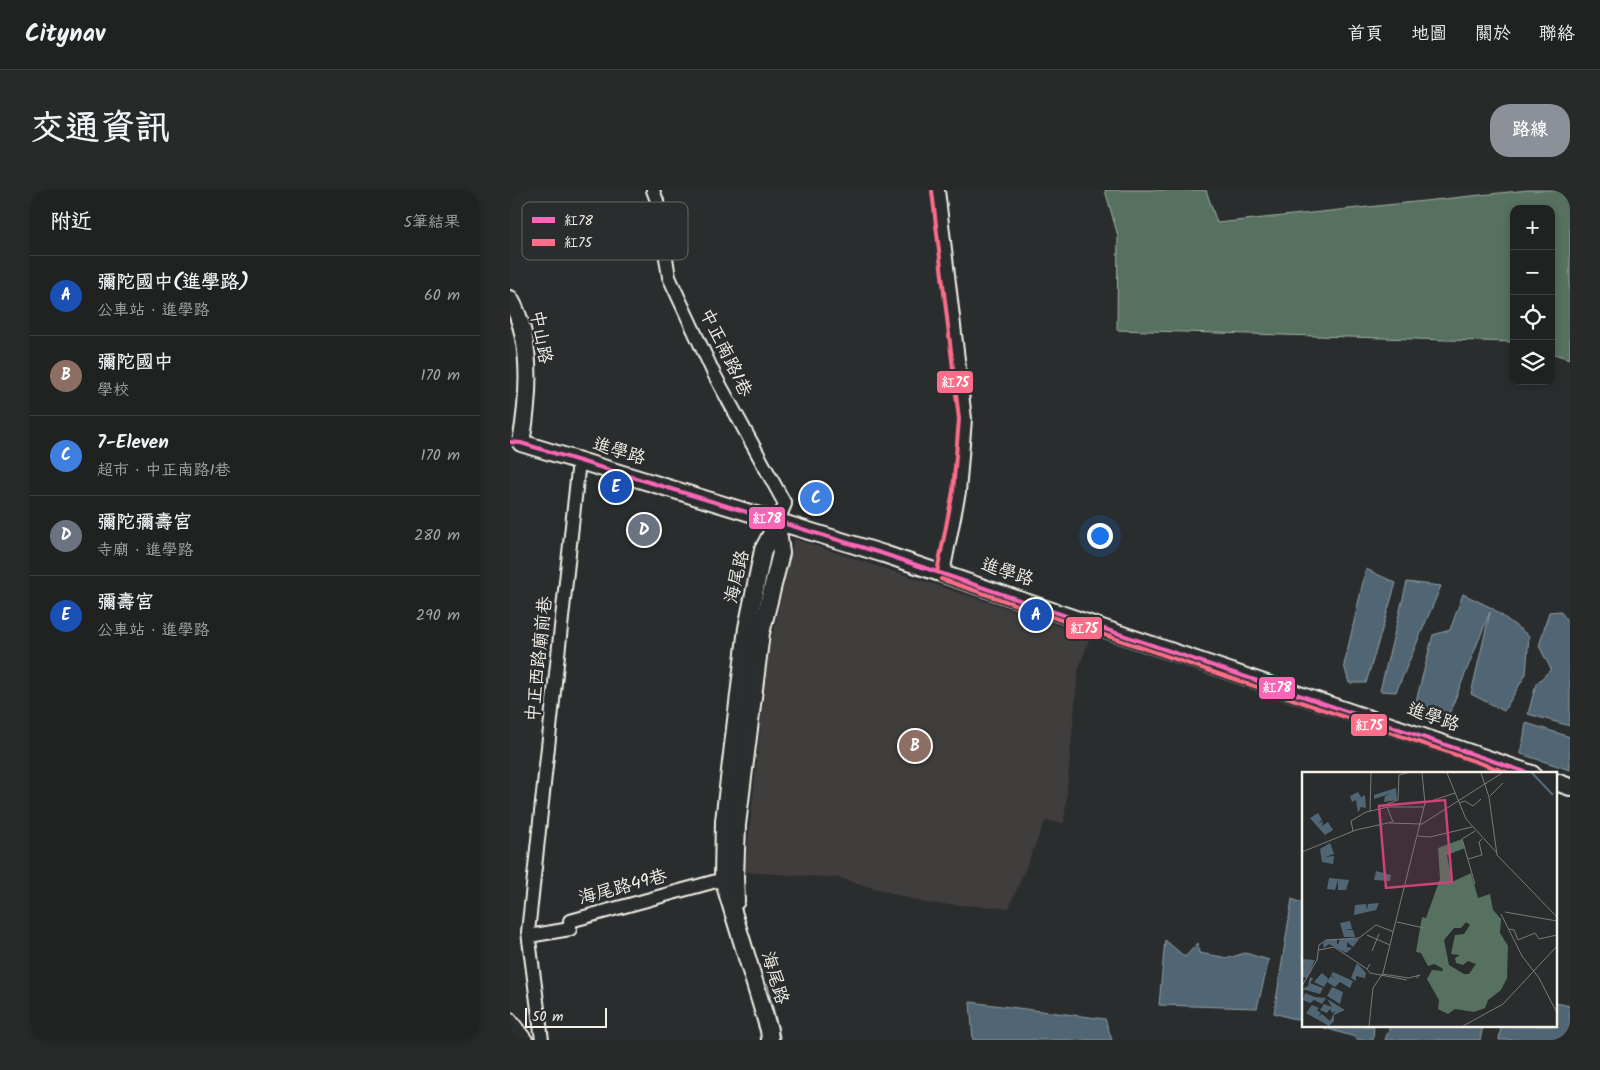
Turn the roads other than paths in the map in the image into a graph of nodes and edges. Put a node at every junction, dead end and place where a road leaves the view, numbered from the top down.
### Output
1 (653, 190) edge
2 (938, 190) edge
3 (657, 202) edge
4 (666, 260) edge
5 (510, 299) edge
6 (516, 442) edge
7 (579, 461) junction
8 (777, 523) junction
9 (943, 573) junction
10 (1526, 772) edge
11 (1558, 783) edge
12 (1570, 787) edge
13 (729, 878) junction
14 (529, 936) junction
15 (510, 1018) edge
16 (526, 1040) edge
17 (542, 1040) edge
18 (770, 1040) edge

1 - 3 street, 中正南路1巷
2 - 9 street
4 - 8 street, 中正南路1巷
5 - 6 street, 中山路
6 - 7 street, 進學路
7 - 8 street, 進學路
7 - 14 street, 中正西路廟前巷
8 - 9 street, 進學路
8 - 13 street, 海尾路
9 - 10 street, 進學路
11 - 12 street
13 - 14 street, 海尾路49巷
13 - 18 street, 海尾路
14 - 17 street, 中正西路廟前巷
15 - 16 street

